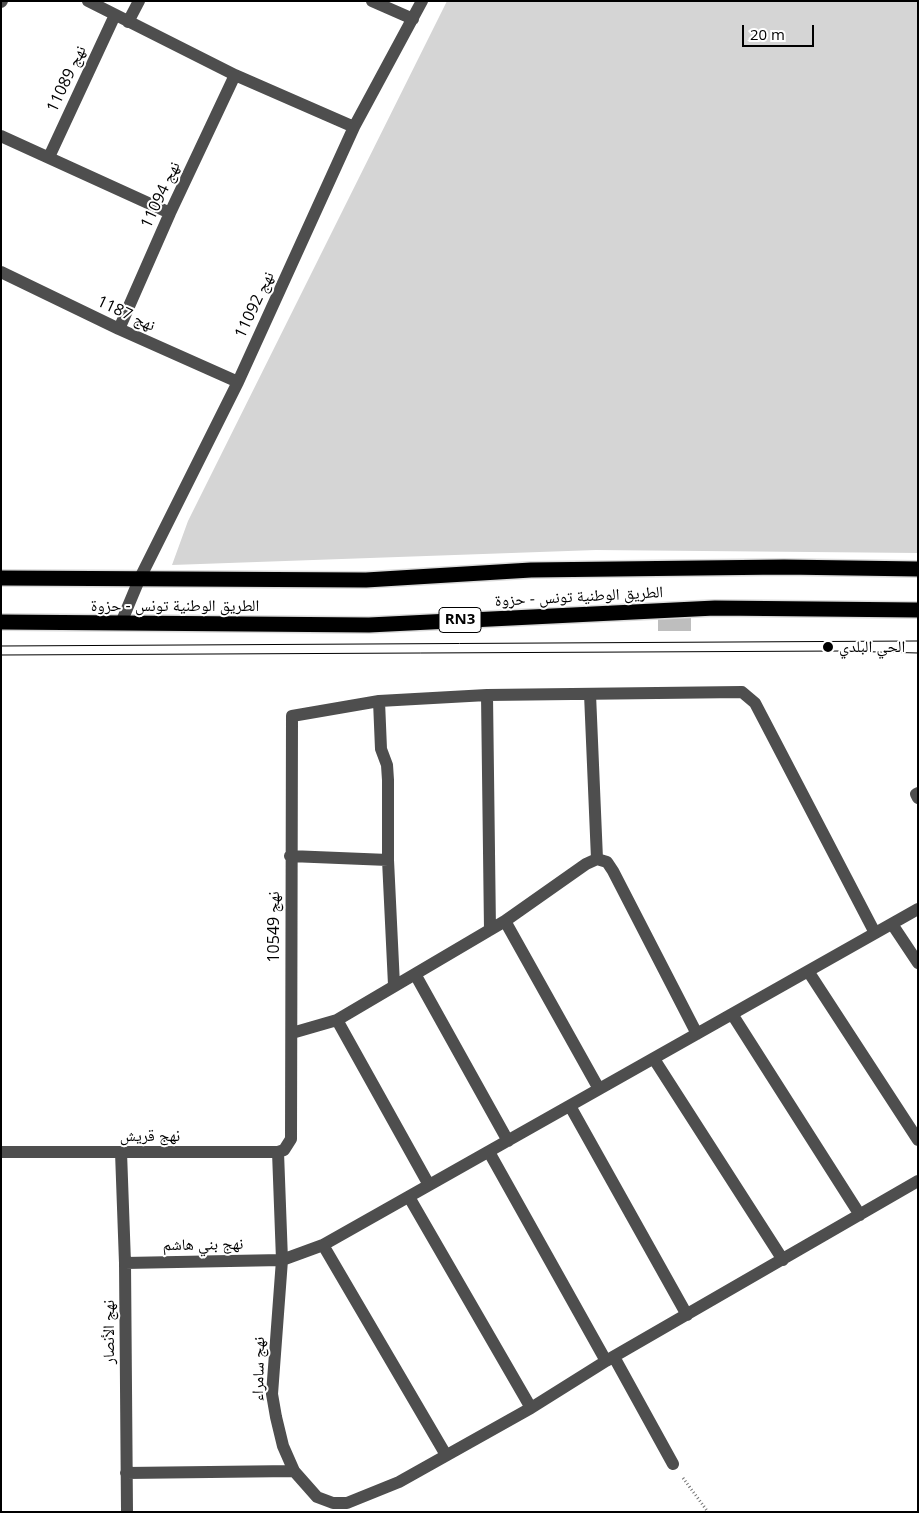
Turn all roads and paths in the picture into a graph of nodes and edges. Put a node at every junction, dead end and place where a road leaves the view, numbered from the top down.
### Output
1 (88, 1) edge
2 (139, 1) edge
3 (372, 1) edge
4 (422, 1) edge
5 (115, 15) junction
6 (413, 19) junction
7 (128, 22) junction
8 (235, 75) junction
9 (354, 127) junction
10 (1, 136) edge
11 (49, 157) junction
12 (170, 213) junction
13 (1, 272) edge
14 (119, 329) junction
15 (238, 382) junction
16 (918, 569) edge
17 (1, 578) edge
18 (139, 580) junction
19 (918, 610) edge
20 (1, 622) edge
21 (121, 623) junction
22 (590, 694) junction
23 (487, 695) junction
24 (379, 701) junction
25 (918, 793) edge
26 (918, 798) edge
27 (290, 856) junction
28 (597, 859) junction
29 (388, 860) junction
30 (918, 910) edge
31 (505, 921) junction
32 (892, 924) junction
33 (490, 930) junction
34 (875, 933) junction
35 (918, 963) edge
36 (808, 971) junction
37 (415, 974) junction
38 (394, 985) junction
39 (732, 1014) junction
40 (337, 1020) junction
41 (292, 1033) junction
42 (697, 1034) junction
43 (654, 1059) junction
44 (599, 1089) junction
45 (570, 1106) junction
46 (918, 1140) edge
47 (508, 1141) junction
48 (1, 1152) edge
49 (121, 1152) junction
50 (278, 1152) junction
51 (489, 1152) junction
52 (918, 1182) edge
53 (430, 1185) junction
54 (409, 1197) junction
55 (860, 1215) junction
56 (323, 1246) junction
57 (282, 1260) junction
58 (783, 1260) junction
59 (125, 1264) junction
60 (687, 1315) junction
61 (610, 1359) junction
62 (531, 1408) junction
63 (446, 1454) junction
64 (673, 1464) joint
65 (294, 1471) junction
66 (126, 1473) junction
67 (347, 1507) edge
68 (127, 1512) edge
69 (708, 1512) edge

1 - 5 street
2 - 7 street
3 - 6 street
4 - 6 street, نهج 11092
5 - 7 street
5 - 11 street, نهج 11089
6 - 9 street, نهج 11092
7 - 8 street
8 - 9 street
8 - 12 street, نهج 11094
9 - 15 street, نهج 11092
10 - 11 street
11 - 12 street
12 - 14 street, نهج 11094
13 - 14 street, نهج 1187
14 - 15 street, نهج 1187
15 - 18 street, نهج 11092
16 - 18 highway, الطريق الوطنية تونس - حزوة
17 - 18 highway, الطريق الوطنية تونس - حزوة
18 - 21 street, نهج 11092
19 - 21 highway, الطريق الوطنية تونس - حزوة / RN3
20 - 21 highway, الطريق الوطنية تونس - حزوة / RN3
22 - 23 street
22 - 28 street
22 - 34 street
23 - 24 street
23 - 33 street
24 - 27 street, نهج 10549
24 - 29 street
25 - 26 street
27 - 29 street
27 - 41 street, نهج 10549
28 - 31 street
28 - 42 street
29 - 38 street
30 - 32 street, نهج بني هاشم
31 - 33 street
31 - 44 street
32 - 34 street, نهج بني هاشم
32 - 35 street
33 - 37 street
34 - 36 street, نهج بني هاشم
36 - 39 street, نهج بني هاشم
36 - 46 street
37 - 38 street
37 - 47 street
38 - 40 street
39 - 42 street, نهج بني هاشم
39 - 55 street
40 - 41 street
40 - 53 street
41 - 50 street, نهج 10549
42 - 43 street, نهج بني هاشم
43 - 44 street, نهج بني هاشم
43 - 58 street
44 - 45 street, نهج بني هاشم
45 - 47 street, نهج بني هاشم
45 - 60 street
47 - 51 street, نهج بني هاشم
48 - 49 street, نهج قريش
49 - 50 street, نهج قريش
49 - 59 street, نهج الأنصار
50 - 57 street
51 - 53 street, نهج بني هاشم
51 - 61 street
52 - 55 street
53 - 54 street, نهج بني هاشم
54 - 56 street, نهج بني هاشم
54 - 62 street
55 - 58 street
56 - 57 street, نهج بني هاشم
56 - 63 street
57 - 59 street, نهج بني هاشم
57 - 65 street, نهج سامراء
58 - 60 street
59 - 66 street, نهج الأنصار
60 - 61 street
61 - 62 street
61 - 64 street
62 - 63 street
63 - 67 street
64 - 69 path
65 - 66 street
65 - 67 street, نهج سامراء
66 - 68 street, نهج الأنصار

